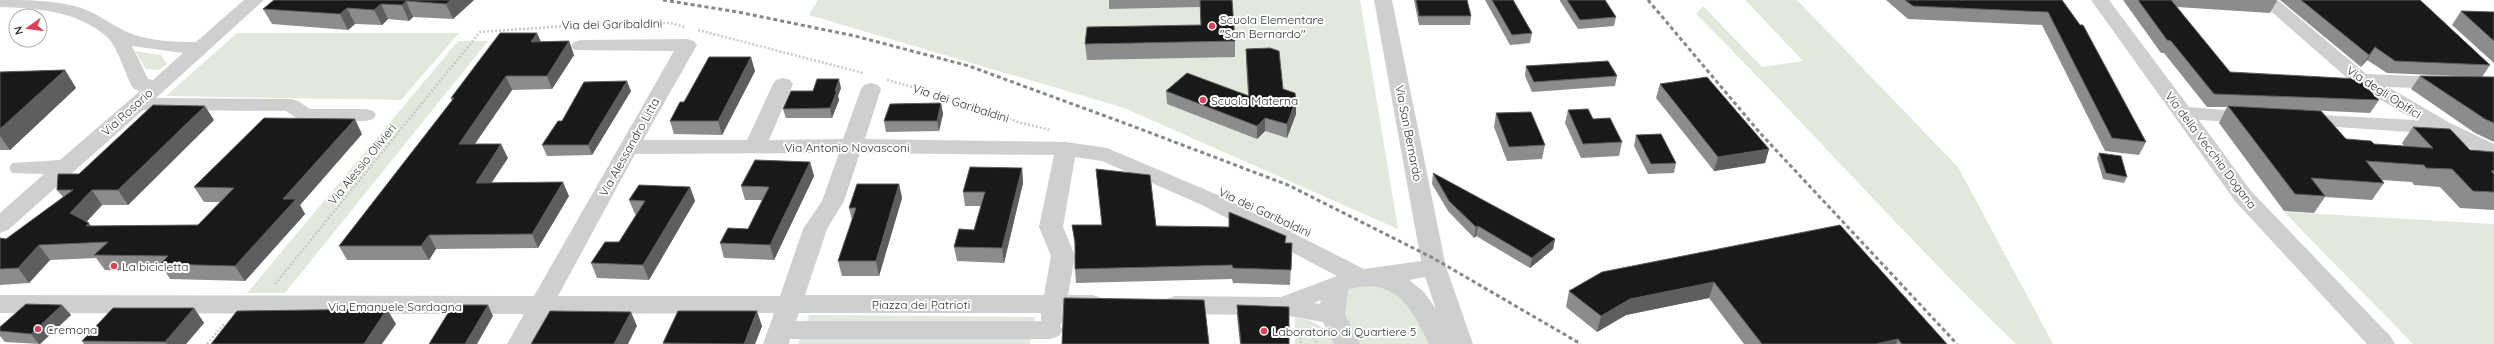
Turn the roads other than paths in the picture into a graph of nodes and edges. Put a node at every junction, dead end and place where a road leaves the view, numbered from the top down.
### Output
1 (255, 0) edge
2 (1383, 0) edge
3 (2100, 0) edge
4 (2266, 0) edge
5 (1, 2) edge
6 (117, 34) junction
7 (581, 46) dead end
8 (201, 48) junction
9 (2361, 80) junction
10 (874, 81) road end
11 (783, 84) dead end
12 (2494, 85) edge
13 (157, 86) junction
14 (137, 104) junction
15 (2182, 113) junction
16 (366, 115) dead end
17 (2443, 128) junction
18 (850, 146) junction
19 (628, 147) junction
20 (755, 147) junction
21 (1066, 148) junction
22 (2494, 152) edge
23 (66, 167) junction
24 (20, 168) dead end
25 (0, 225) edge
26 (1434, 267) junction
27 (1360, 279) junction
28 (791, 303) junction
29 (0, 304) edge
30 (996, 304) junction
31 (1055, 304) junction
32 (1116, 304) edge
33 (1154, 305) edge
34 (542, 306) junction
35 (1283, 306) junction
36 (1332, 315) junction
37 (989, 332) junction
38 (788, 337) edge
39 (1049, 337) edge
40 (859, 338) edge
41 (951, 338) edge
42 (1020, 338) edge
43 (520, 344) edge
44 (1348, 344) edge
45 (1442, 344) edge
46 (1460, 344) edge
47 (2382, 344) edge

1 - 8 street, Via Rosario
2 - 26 street, Via San Bernardo
3 - 15 street, Via della Vecchia Dogana
4 - 9 street, Via degli Opifici
5 - 6 street
6 - 8 street
6 - 13 street
7 - 19 street, Via Alessandro Litta
8 - 13 street, Via Rosario
9 - 12 street
9 - 17 street, Via degli Opifici
10 - 18 street
11 - 20 street
13 - 14 street, Via Rosario
14 - 16 street
14 - 23 street, Via Rosario
15 - 17 street
15 - 47 street, Via della Vecchia Dogana
17 - 22 street, Via degli Opifici
18 - 20 street, Via Antonio Novasconi
18 - 21 street, Via Antonio Novasconi
18 - 28 street
19 - 20 street, Via Antonio Novasconi
19 - 34 street, Via Alessandro Litta
21 - 27 street, Via dei Garibaldini
21 - 31 street
23 - 24 street
23 - 25 street, Via Rosario
26 - 27 street
26 - 46 street, Via San Bernardo
27 - 35 street
27 - 36 street
27 - 45 street, Via dei Garibaldini
28 - 30 street, Piazza dei Patrioti
28 - 34 street, Via Emanuele Sardagna
28 - 38 street
29 - 34 street, Via Emanuele Sardagna
30 - 31 street, Piazza dei Patrioti
30 - 37 street
31 - 32 street, Piazza dei Patrioti
31 - 39 street
33 - 35 street
34 - 43 street, Via Alessandro Litta
35 - 36 street
36 - 44 street
37 - 41 street
37 - 42 street
38 - 40 street
39 - 42 street
40 - 41 street

